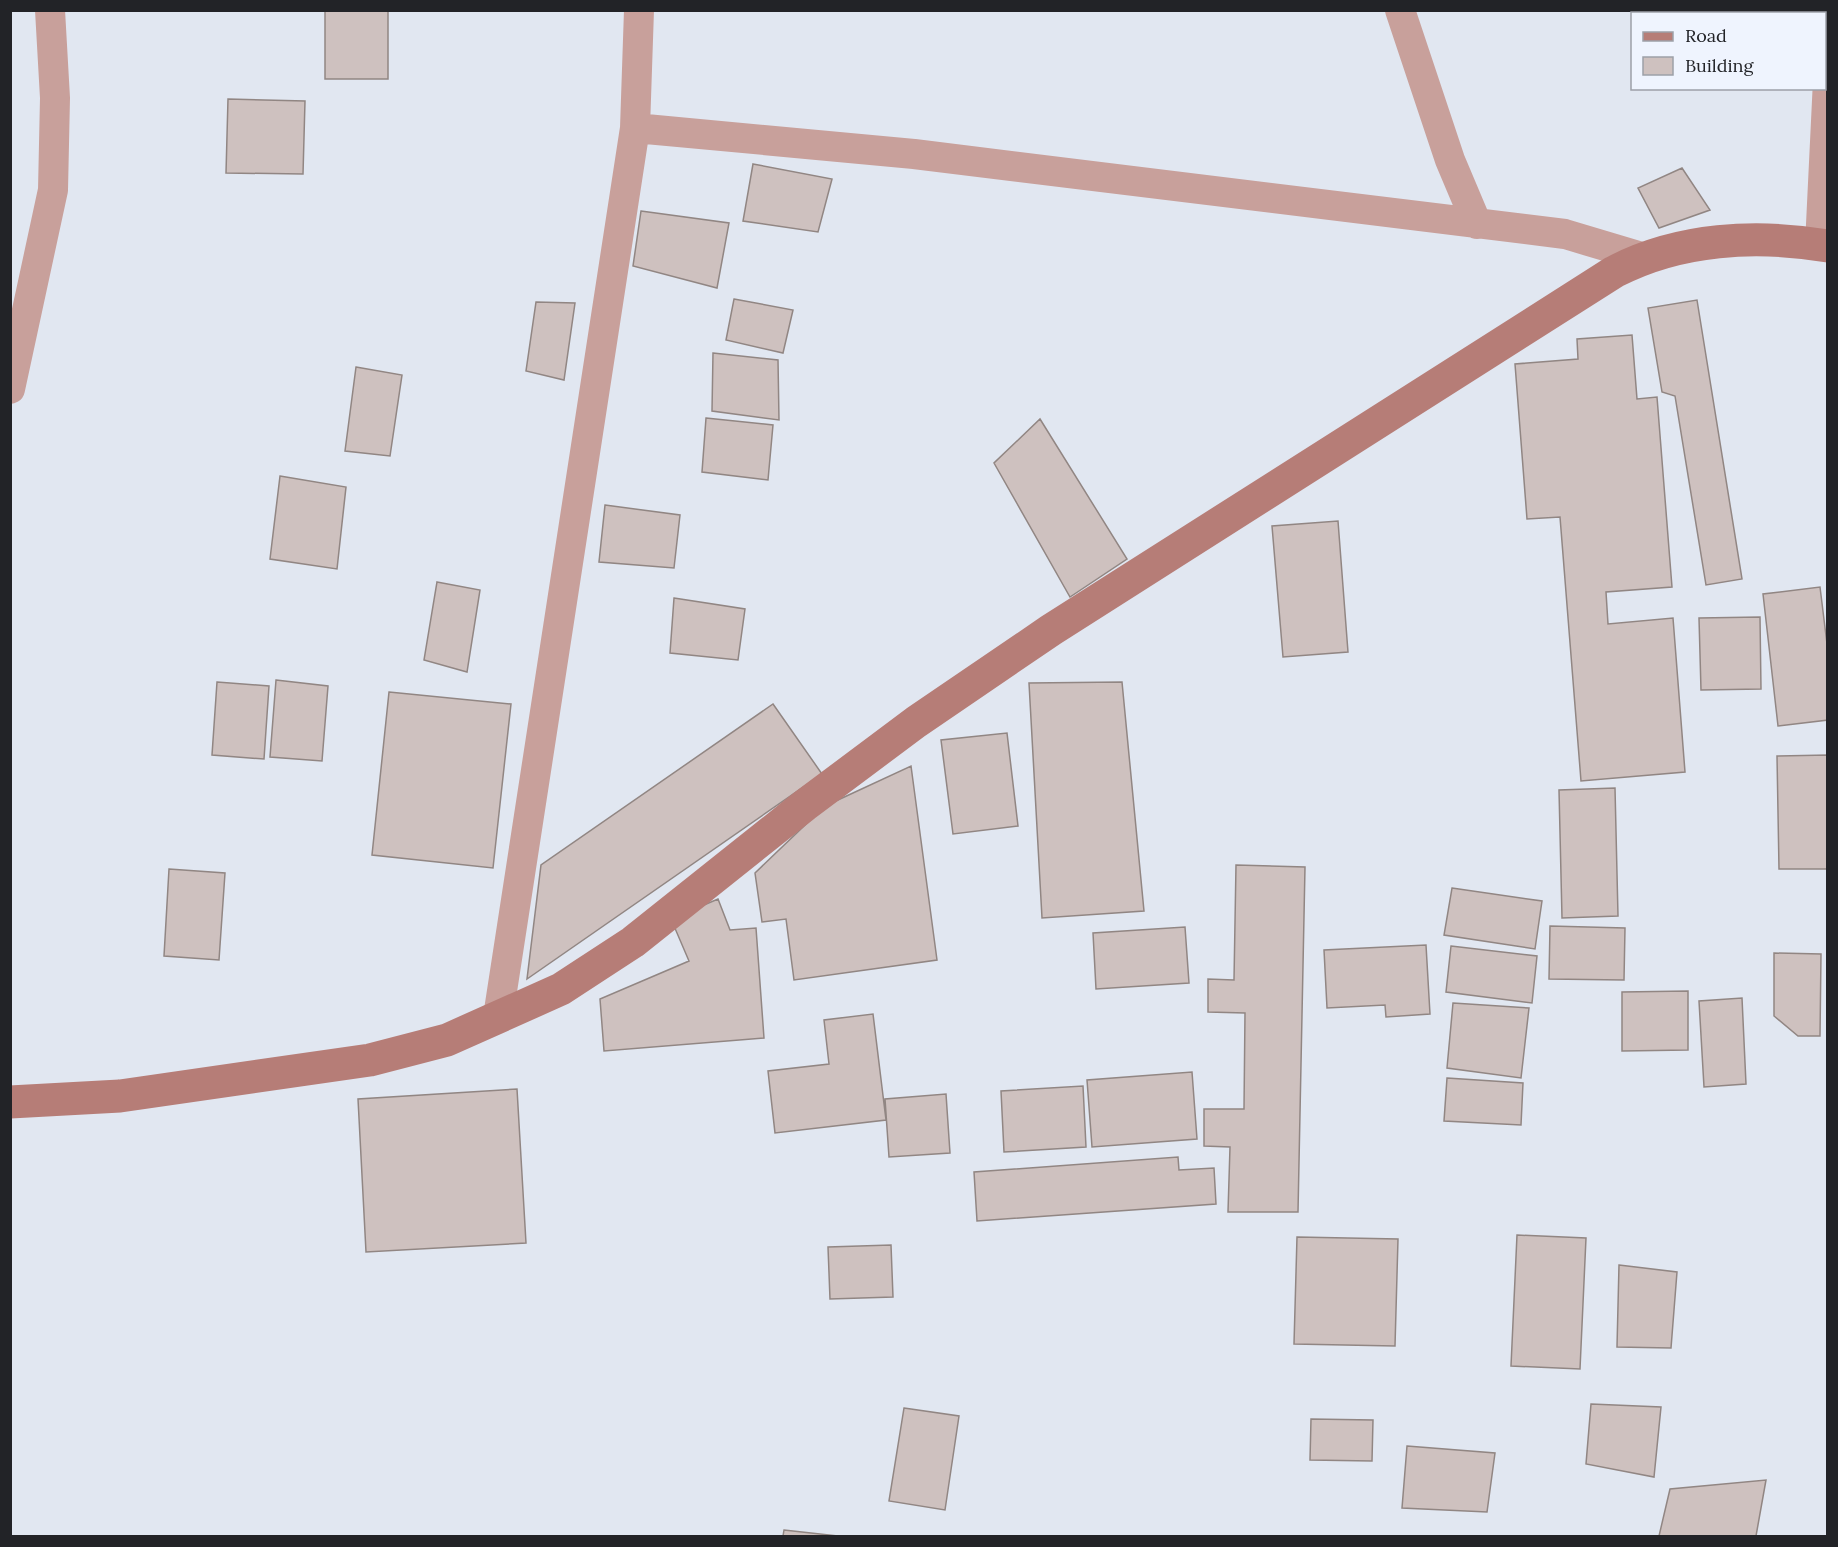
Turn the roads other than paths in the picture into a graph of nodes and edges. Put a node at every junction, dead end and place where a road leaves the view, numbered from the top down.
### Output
1 (50, 10) edge
2 (639, 10) edge
3 (1400, 10) edge
4 (1827, 80) edge
5 (635, 128) junction
6 (1477, 224) junction
7 (1824, 245) edge
8 (1642, 257) junction
9 (10, 389) edge
10 (498, 1017) junction
11 (10, 1102) edge

1 - 9 street
2 - 5 street
3 - 6 street
4 - 7 street
5 - 6 street
5 - 10 street
6 - 8 street
7 - 8 street
8 - 10 street
10 - 11 street

